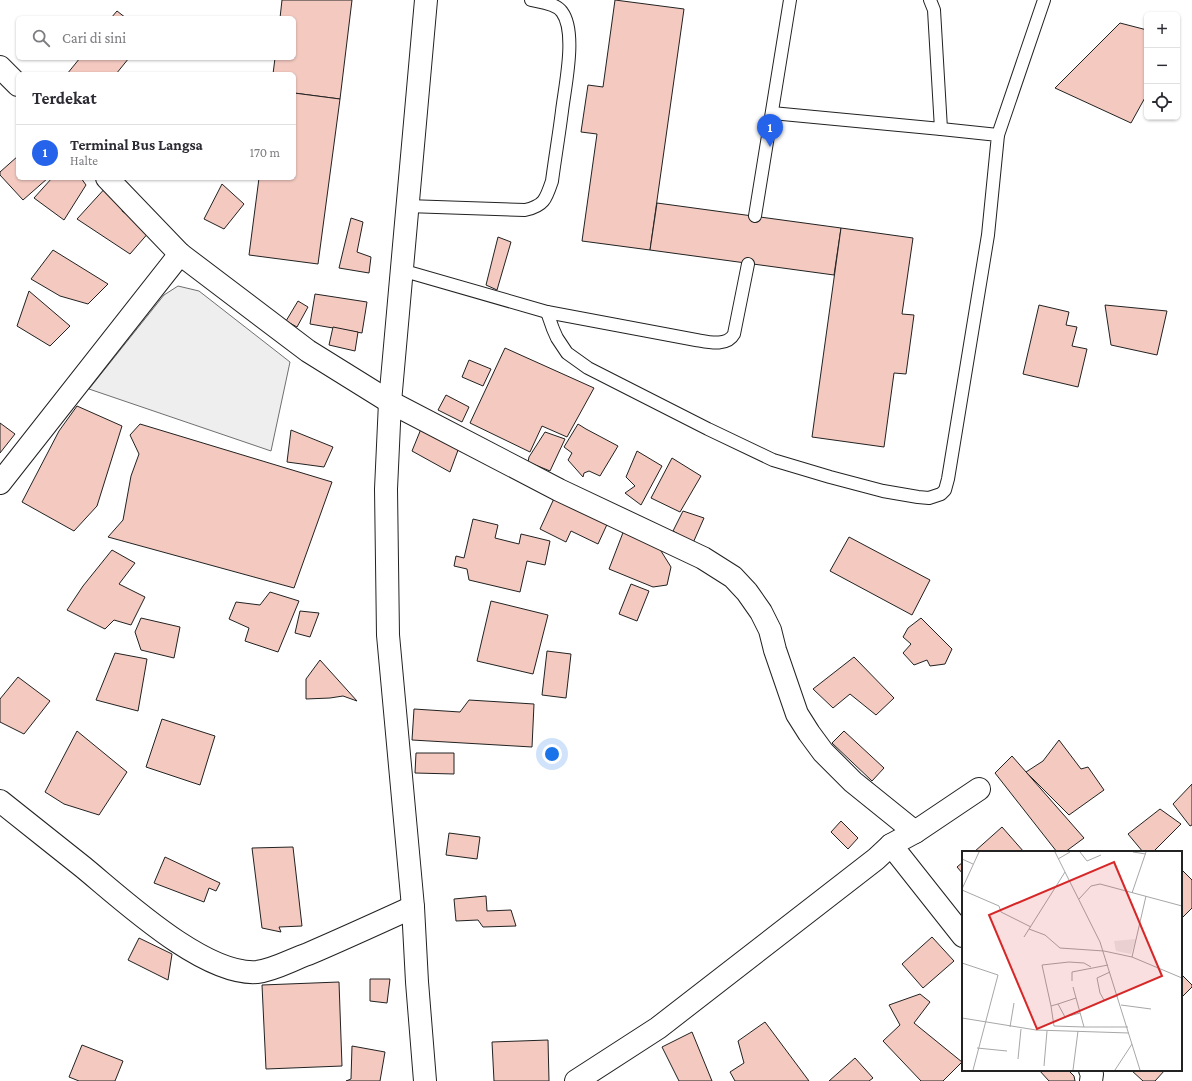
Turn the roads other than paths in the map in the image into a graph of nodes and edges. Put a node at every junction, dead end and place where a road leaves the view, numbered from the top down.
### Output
1 (426, 0) edge
2 (531, 0) edge
3 (790, 0) edge
4 (930, 0) edge
5 (1044, 0) edge
6 (0, 67) edge
7 (16, 83) edge
8 (772, 113) junction
9 (941, 129) junction
10 (998, 135) junction
11 (109, 180) edge
12 (407, 206) junction
13 (755, 216) dead end
14 (180, 254) junction
15 (748, 264) dead end
16 (401, 270) junction
17 (547, 312) junction
18 (390, 402) junction
19 (0, 483) edge
20 (979, 788) dead end
21 (0, 801) edge
22 (915, 832) junction
23 (891, 845) junction
24 (413, 907) junction
25 (962, 935) edge
26 (1090, 1071) edge
27 (425, 1081) edge
28 (576, 1081) edge
29 (1091, 1081) edge

1 - 12 main road
2 - 12 lane
3 - 8 lane
4 - 9 lane
5 - 10 lane
6 - 7 main road
8 - 9 lane
8 - 13 lane
9 - 10 lane
10 - 17 lane
11 - 14 main road
12 - 16 main road
14 - 18 main road
14 - 19 main road
15 - 17 lane
16 - 17 lane
16 - 18 main road
18 - 22 main road
18 - 24 main road
20 - 22 main road
21 - 24 main road
22 - 23 main road
23 - 25 main road
23 - 28 main road
24 - 27 main road
26 - 29 main road

